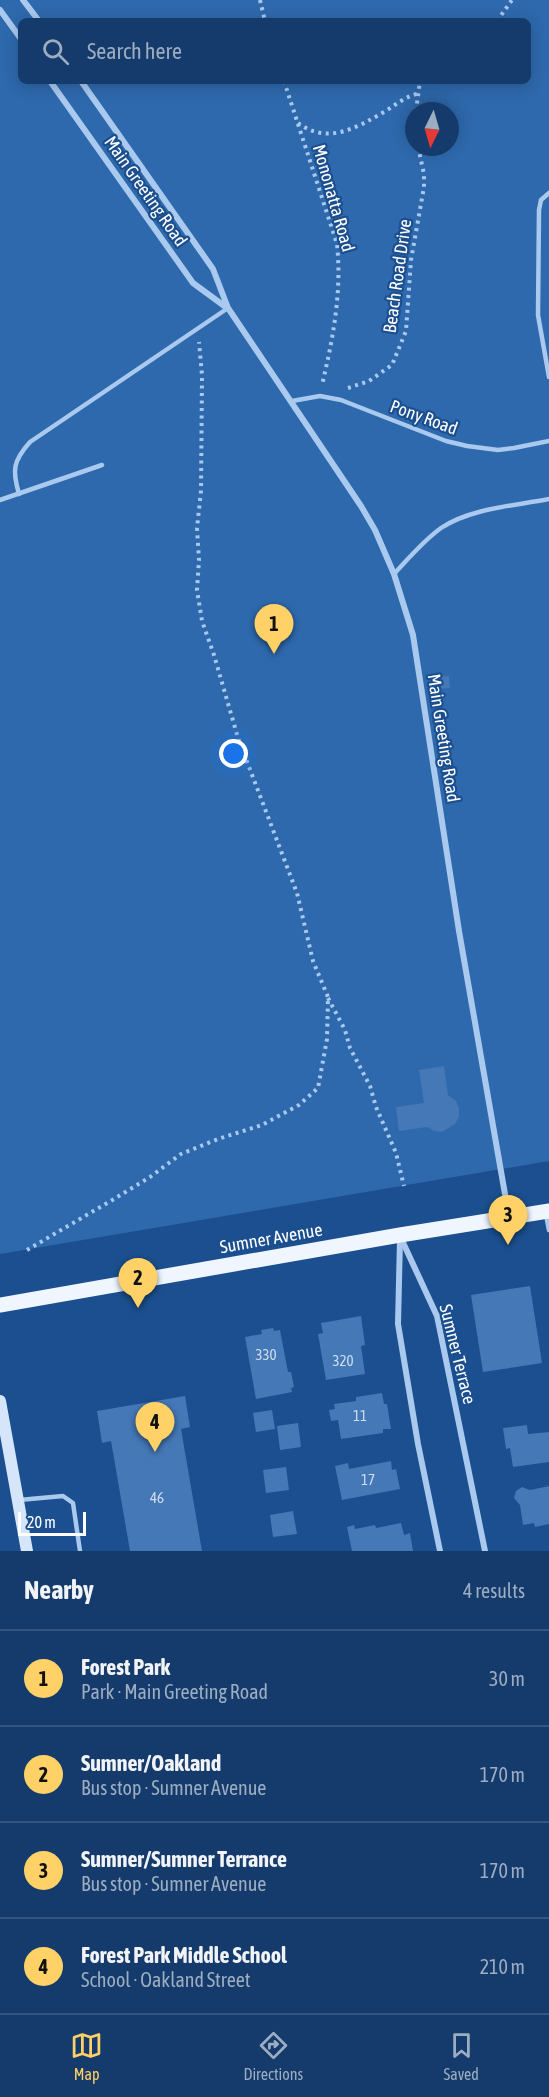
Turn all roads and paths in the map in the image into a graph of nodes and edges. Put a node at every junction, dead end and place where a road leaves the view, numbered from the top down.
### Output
1 (23, 0) edge
2 (260, 0) edge
3 (512, 0) edge
4 (0, 10) edge
5 (37, 18) edge
6 (264, 18) edge
7 (499, 18) edge
8 (18, 35) edge
9 (52, 84) edge
10 (83, 84) edge
11 (285, 84) edge
12 (419, 84) edge
13 (417, 94) junction
14 (417, 102) edge
15 (298, 122) junction
16 (420, 156) edge
17 (549, 193) edge
18 (228, 308) junction
19 (196, 329) junction
20 (549, 377) edge
21 (320, 396) junction
22 (292, 401) junction
23 (549, 441) edge
24 (102, 465) dead end
25 (19, 494) junction
26 (549, 499) edge
27 (0, 500) edge
28 (394, 574) junction
29 (328, 997) junction
30 (404, 1186) dead end
31 (547, 1211) edge
32 (509, 1218) junction
33 (549, 1230) edge
34 (400, 1235) junction
35 (27, 1250) dead end
36 (0, 1305) edge
37 (0, 1401) edge
38 (18, 1500) junction
39 (27, 1551) edge
40 (80, 1551) edge
41 (440, 1551) edge
42 (485, 1551) edge

1 - 5 street
2 - 6 path
3 - 7 path
4 - 8 street
9 - 18 street, Main Greeting Road
10 - 18 street, Main Greeting Road
11 - 15 path, Mononatta Road
12 - 13 path
13 - 14 path
13 - 15 path
15 - 21 path, Mononatta Road
16 - 21 path, Beach Road Drive
17 - 20 lane
18 - 19 lane
18 - 22 street, Main Greeting Road
19 - 25 lane
19 - 29 path
21 - 22 lane, Pony Road
21 - 23 lane, Pony Road
22 - 28 street, Main Greeting Road
24 - 25 lane
25 - 27 lane
26 - 28 lane
28 - 32 street, Main Greeting Road
29 - 30 path
29 - 35 path
31 - 32 main road, Sumner Avenue
31 - 33 lane
32 - 34 main road, Sumner Avenue
34 - 36 main road, Sumner Avenue
34 - 41 street
34 - 42 street, Sumner Terrace
37 - 38 main road
38 - 39 main road
38 - 40 lane

